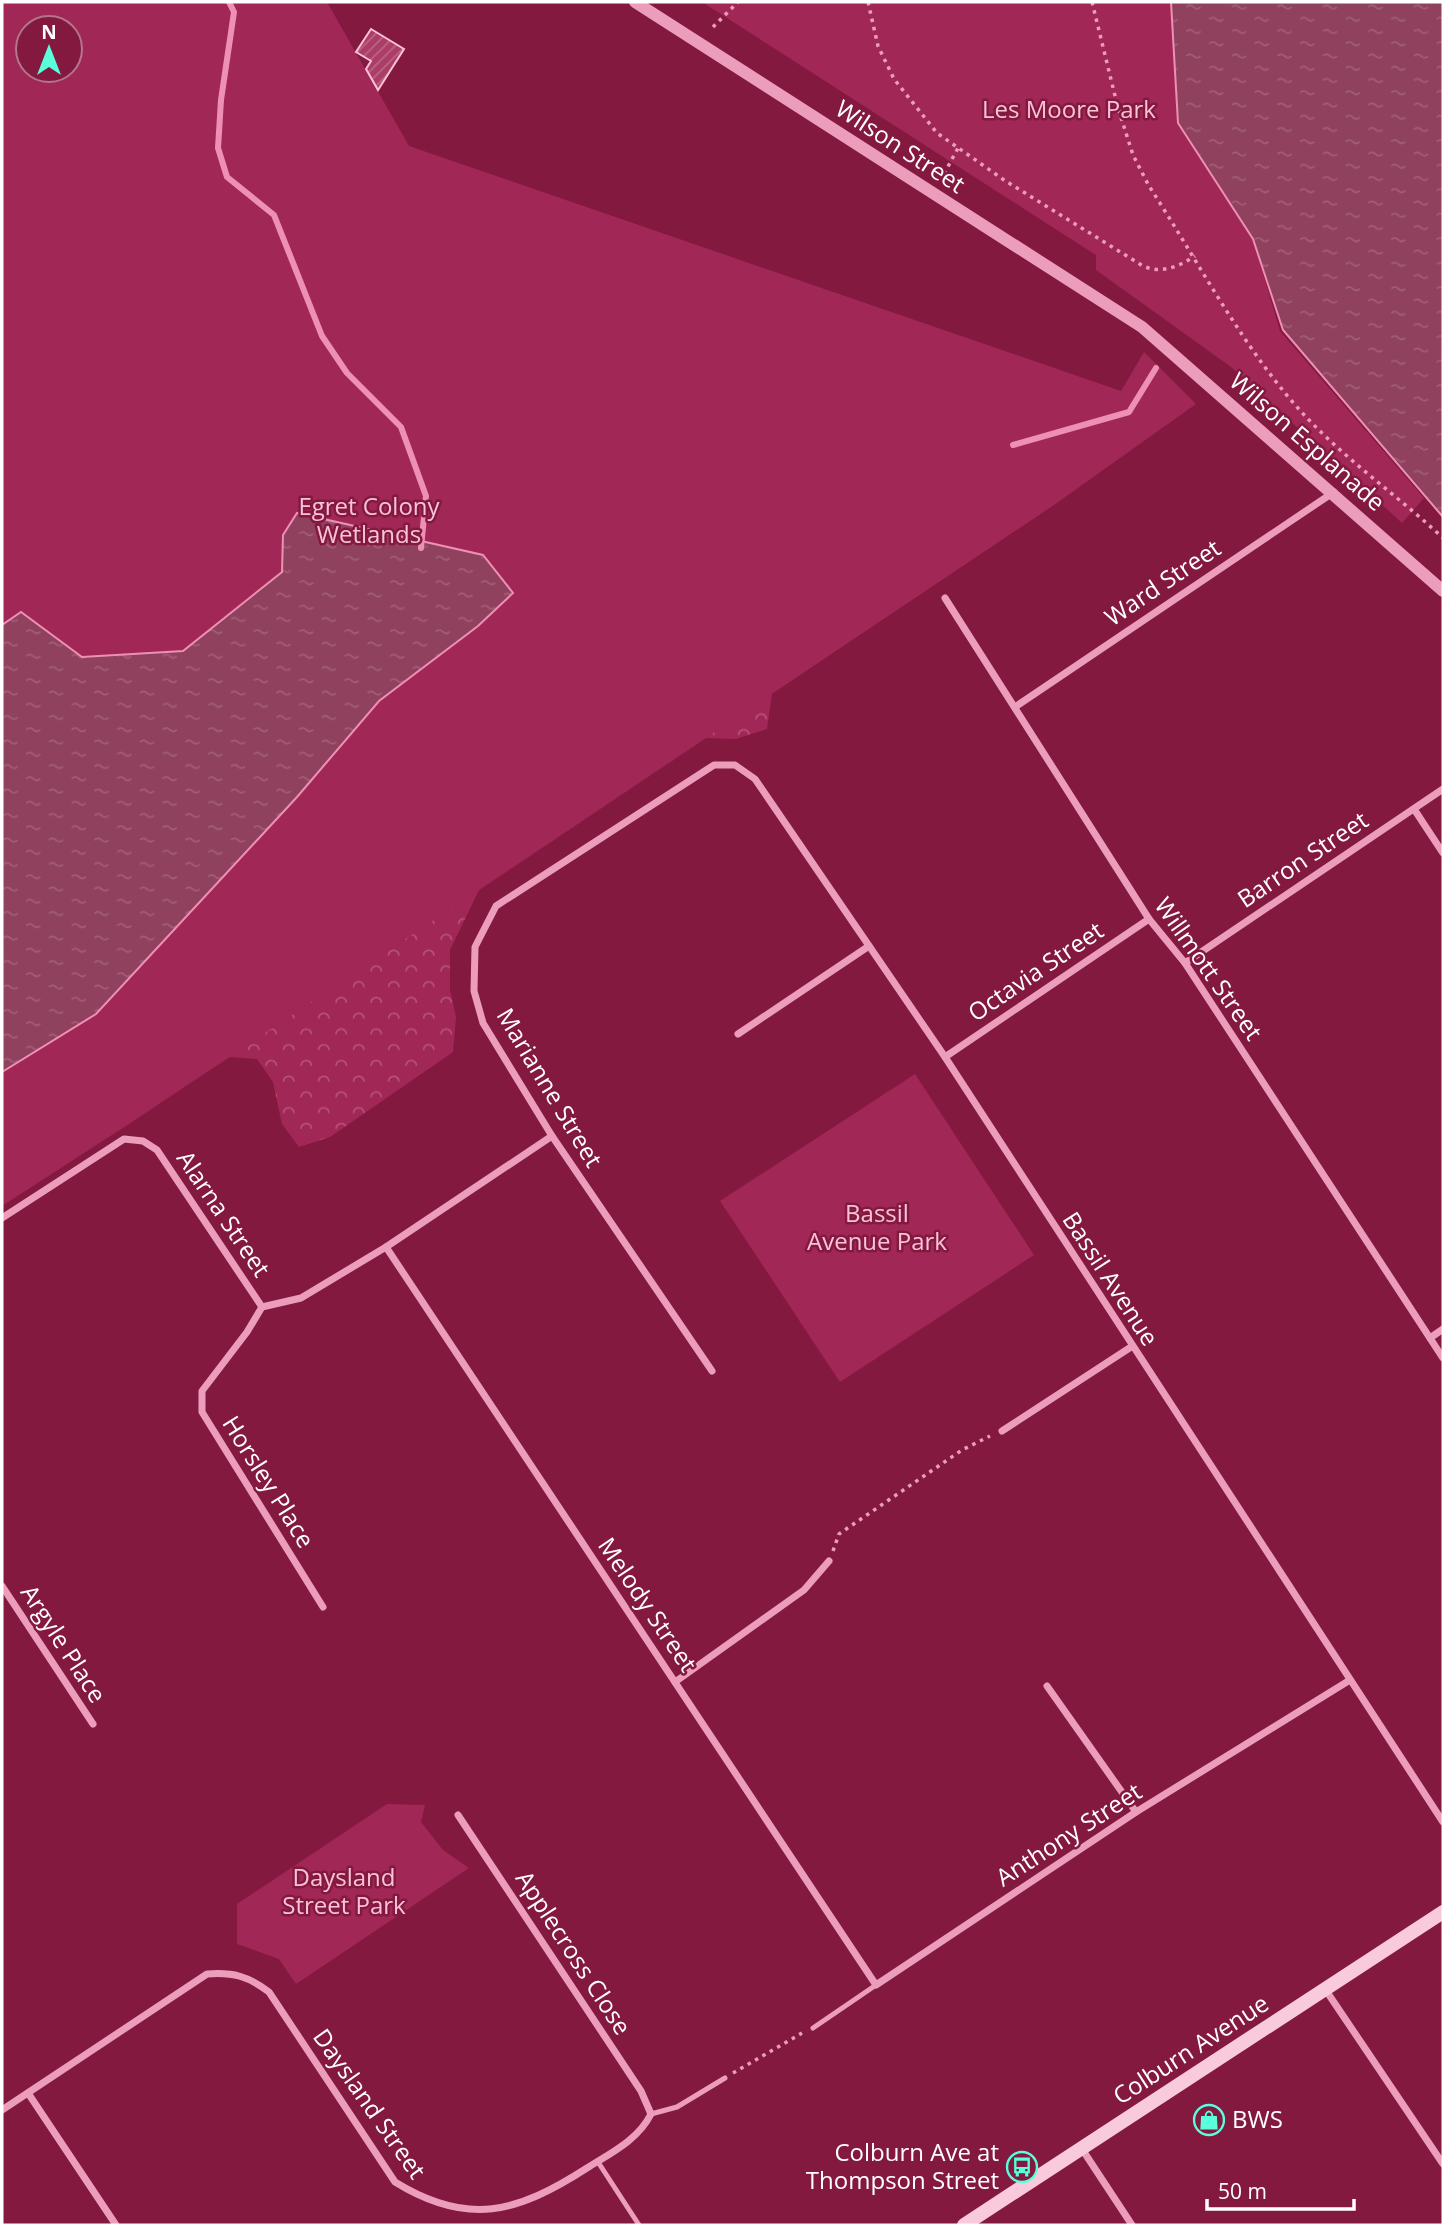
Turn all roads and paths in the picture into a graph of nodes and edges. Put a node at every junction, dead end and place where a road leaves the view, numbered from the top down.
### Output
1 (635, 2) edge
2 (738, 2) edge
3 (868, 2) edge
4 (1092, 2) edge
5 (713, 27) dead end
6 (958, 148) junction
7 (944, 174) dead end
8 (1195, 256) junction
9 (1142, 327) joint
10 (1334, 492) junction
11 (1443, 538) edge
12 (1443, 590) edge
13 (945, 598) dead end
14 (1015, 707) junction
15 (735, 765) joint
16 (1443, 789) edge
17 (1414, 808) junction
18 (1443, 853) edge
19 (1149, 919) junction
20 (869, 946) junction
21 (1185, 963) junction
22 (738, 1034) dead end
23 (945, 1057) junction
24 (552, 1136) junction
25 (2, 1218) edge
26 (386, 1247) junction
27 (262, 1307) junction
28 (1443, 1329) edge
29 (1430, 1338) junction
30 (1131, 1347) junction
31 (1443, 1358) edge
32 (712, 1371) dead end
33 (1002, 1431) joint
34 (829, 1561) joint
35 (2, 1586) edge
36 (323, 1606) dead end
37 (1350, 1680) junction
38 (676, 1682) junction
39 (1047, 1686) dead end
40 (93, 1724) dead end
41 (1136, 1812) junction
42 (458, 1815) dead end
43 (1443, 1822) edge
44 (1443, 1912) edge
45 (876, 1985) junction
46 (1325, 1989) junction
47 (813, 2028) joint
48 (726, 2078) joint
49 (28, 2093) junction
50 (2, 2110) edge
51 (651, 2114) junction
52 (1082, 2149) junction
53 (598, 2162) junction
54 (1443, 2164) edge
55 (116, 2225) edge
56 (639, 2225) edge
57 (964, 2225) edge
58 (1132, 2225) edge

1 - 9 street, Wilson Street
2 - 5 path
3 - 6 path
4 - 8 path
6 - 7 path
6 - 8 path
8 - 11 path
9 - 10 street, Wilson Esplanade
10 - 12 street, Wilson Esplanade
10 - 14 street, Ward Street
13 - 14 street, Willmott Street
14 - 19 street, Willmott Street
15 - 20 street, Bassil Avenue
15 - 24 street, Marianne Street
16 - 17 street, Barron Street
17 - 18 street
17 - 21 street, Barron Street
19 - 21 street, Willmott Street
19 - 23 street, Octavia Street
20 - 22 street
20 - 23 street, Bassil Avenue
21 - 29 street, Willmott Street
23 - 30 street, Bassil Avenue
24 - 26 street, Alarna Street
24 - 32 street, Marianne Street
25 - 27 street, Alarna Street
26 - 27 street, Alarna Street
26 - 38 street, Melody Street
27 - 36 street, Horsley Place
28 - 29 street
29 - 31 street, Willmott Street
30 - 33 street
30 - 37 street, Bassil Avenue
33 - 34 path
34 - 38 street
35 - 40 street, Argyle Place
37 - 41 street, Anthony Street
37 - 43 street, Bassil Avenue
38 - 45 street, Melody Street
39 - 41 street
41 - 45 street, Anthony Street
42 - 51 street, Applecross Close
44 - 46 main road, Colburn Avenue
45 - 47 lane, Anthony Street
46 - 52 main road, Colburn Avenue
46 - 54 street
47 - 48 path
48 - 51 lane
49 - 50 street, Daysland Street
49 - 53 street, Daysland Street
49 - 55 street
51 - 53 street, Daysland Street
52 - 57 main road, Colburn Avenue
52 - 58 street
53 - 56 lane

